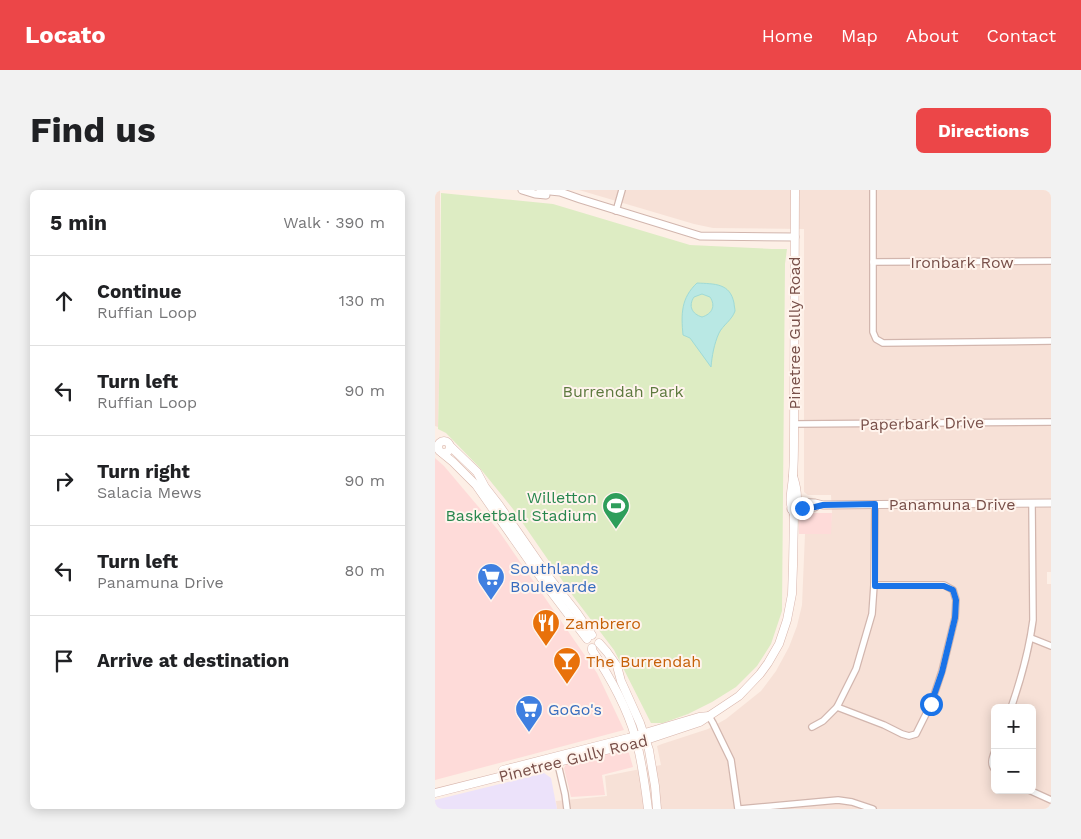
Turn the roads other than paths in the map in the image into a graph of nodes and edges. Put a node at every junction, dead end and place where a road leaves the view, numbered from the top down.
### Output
1 (518, 190) edge
2 (522, 190) edge
3 (528, 190) edge
4 (540, 190) edge
5 (622, 190) edge
6 (795, 190) edge
7 (873, 190) edge
8 (552, 192) edge
9 (616, 210) junction
10 (795, 237) junction
11 (1051, 261) edge
12 (873, 262) junction
13 (1051, 341) edge
14 (1051, 422) edge
15 (794, 424) junction
16 (438, 446) edge
17 (1051, 503) edge
18 (875, 504) junction
19 (1033, 504) junction
20 (794, 507) junction
21 (875, 586) junction
22 (568, 608) junction
23 (589, 637) junction
24 (1031, 638) junction
25 (595, 645) junction
26 (1051, 646) edge
27 (1012, 704) edge
28 (837, 707) junction
29 (709, 716) junction
30 (812, 727) dead end
31 (645, 737) junction
32 (636, 739) junction
33 (557, 760) junction
34 (435, 788) edge
35 (435, 792) edge
36 (1036, 793) edge
37 (1051, 800) edge
38 (818, 802) junction
39 (567, 809) edge
40 (648, 809) edge
41 (657, 809) edge
42 (739, 809) edge
43 (820, 809) edge
44 (873, 809) edge

1 - 2 street
2 - 3 street
2 - 8 street
4 - 8 street
5 - 9 street
6 - 10 main road, Pinetree Gully Road
7 - 12 street
8 - 9 street
9 - 10 street
10 - 15 main road, Pinetree Gully Road
11 - 12 street, Ironbark Row
12 - 13 street
14 - 15 street, Paperbark Drive
15 - 20 main road, Pinetree Gully Road
16 - 22 main road
16 - 22 main road
17 - 19 street, Panamuna Drive
18 - 19 street, Panamuna Drive
18 - 20 street, Panamuna Drive
18 - 21 street
19 - 24 street
20 - 29 main road, Pinetree Gully Road
21 - 28 street
21 - 28 street
22 - 23 main road
23 - 25 main road
23 - 25 main road
24 - 26 street
24 - 27 street
25 - 31 main road
25 - 32 main road
28 - 30 street
29 - 31 main road, Pinetree Gully Road
29 - 42 street
31 - 32 main road, Pinetree Gully Road
31 - 41 main road
32 - 33 main road, Pinetree Gully Road
32 - 34 main road, Pinetree Gully Road
32 - 40 main road
33 - 35 main road, Pinetree Gully Road
33 - 39 street
36 - 37 street
38 - 42 street
38 - 43 street
38 - 44 street

